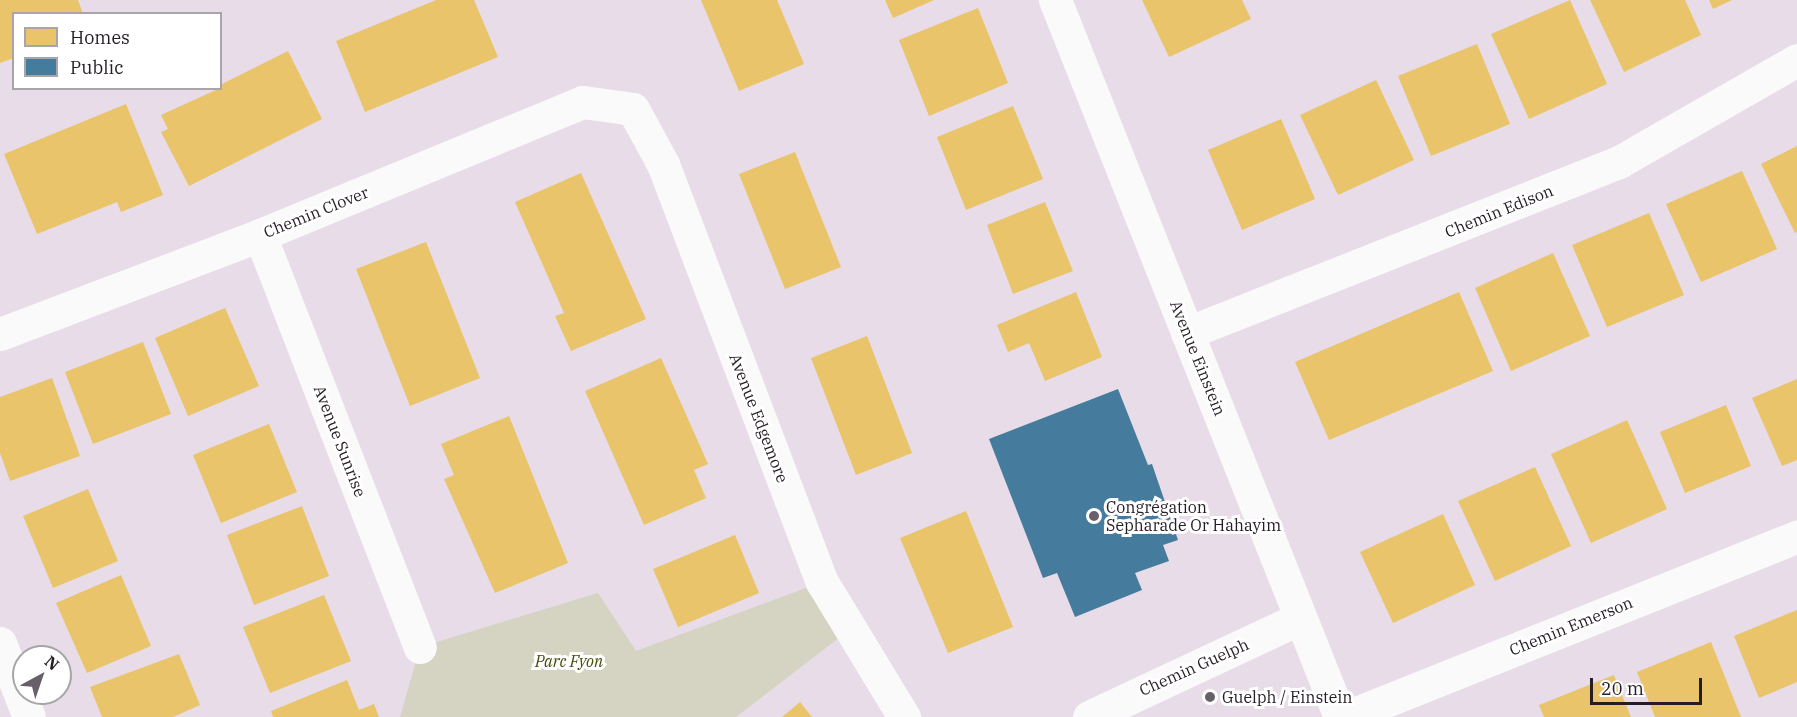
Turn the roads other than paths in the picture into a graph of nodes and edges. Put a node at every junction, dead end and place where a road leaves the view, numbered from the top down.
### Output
1 (1055, 0) edge
2 (1797, 60) edge
3 (633, 109) joint
4 (260, 235) junction
5 (1187, 333) junction
6 (0, 334) edge
7 (1797, 537) edge
8 (1300, 618) junction
9 (0, 643) edge
10 (420, 647) dead end
11 (29, 717) edge
12 (904, 717) edge
13 (1089, 717) edge
14 (1340, 717) edge
15 (1346, 717) edge

1 - 5 street, Avenue Einstein
2 - 5 street, Chemin Edison
3 - 4 street, Chemin Clover
3 - 12 street, Avenue Edgemore
4 - 6 street, Chemin Clover
4 - 10 street, Avenue Sunrise
5 - 8 street, Avenue Einstein
7 - 15 street, Chemin Emerson
8 - 13 street, Chemin Guelph
8 - 14 street, Avenue Einstein
9 - 11 street

